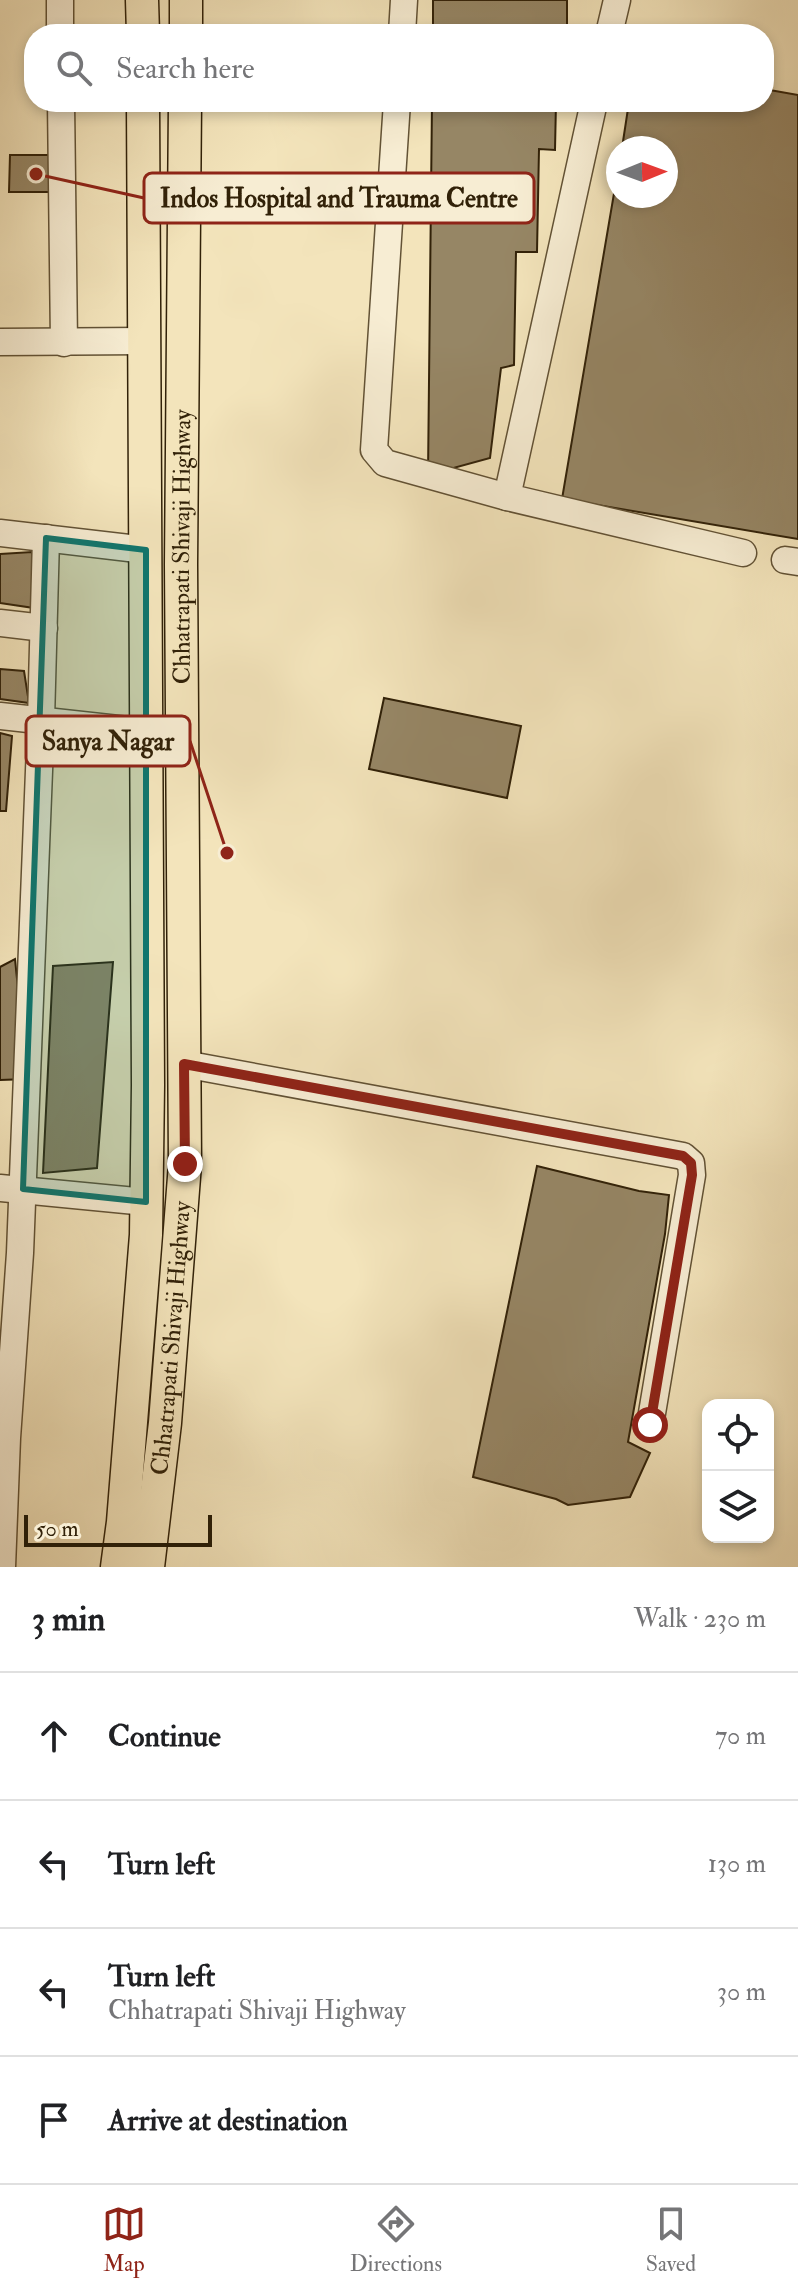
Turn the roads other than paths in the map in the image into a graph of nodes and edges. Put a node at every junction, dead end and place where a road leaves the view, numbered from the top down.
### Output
1 (60, 0) edge
2 (142, 0) edge
3 (186, 0) edge
4 (404, 0) edge
5 (617, 0) edge
6 (60, 24) edge
7 (143, 24) edge
8 (186, 24) edge
9 (403, 24) edge
10 (611, 24) edge
11 (61, 112) edge
12 (143, 112) edge
13 (185, 112) edge
14 (396, 112) edge
15 (592, 112) edge
16 (144, 341) junction
17 (0, 342) edge
18 (64, 343) junction
19 (507, 497) junction
20 (0, 533) edge
21 (46, 538) junction
22 (146, 550) junction
23 (743, 553) dead end
24 (0, 623) edge
25 (44, 628) junction
26 (0, 716) edge
27 (41, 720) junction
28 (146, 732) junction
29 (182, 736) junction
30 (184, 1064) junction
31 (12, 1188) edge
32 (146, 1202) junction
33 (650, 1425) dead end
34 (2, 1567) edge
35 (117, 1567) edge
36 (148, 1567) edge

1 - 6 street
2 - 7 main road
3 - 8 main road
4 - 9 street
5 - 10 street
11 - 18 street
12 - 16 main road, Chhatrapati Shivaji Highway
13 - 29 main road, Chhatrapati Shivaji Highway
14 - 19 street
15 - 19 street
16 - 18 street
16 - 22 main road, Chhatrapati Shivaji Highway
17 - 18 street
19 - 23 street
20 - 21 street
21 - 22 street
21 - 25 street
22 - 28 main road, Chhatrapati Shivaji Highway
24 - 25 street
25 - 27 street
26 - 27 street
27 - 28 street
27 - 31 street
28 - 29 street
28 - 32 main road, Chhatrapati Shivaji Highway
29 - 30 main road, Chhatrapati Shivaji Highway
30 - 33 street
30 - 36 main road, Chhatrapati Shivaji Highway
31 - 32 street
31 - 34 street
32 - 35 main road, Chhatrapati Shivaji Highway

